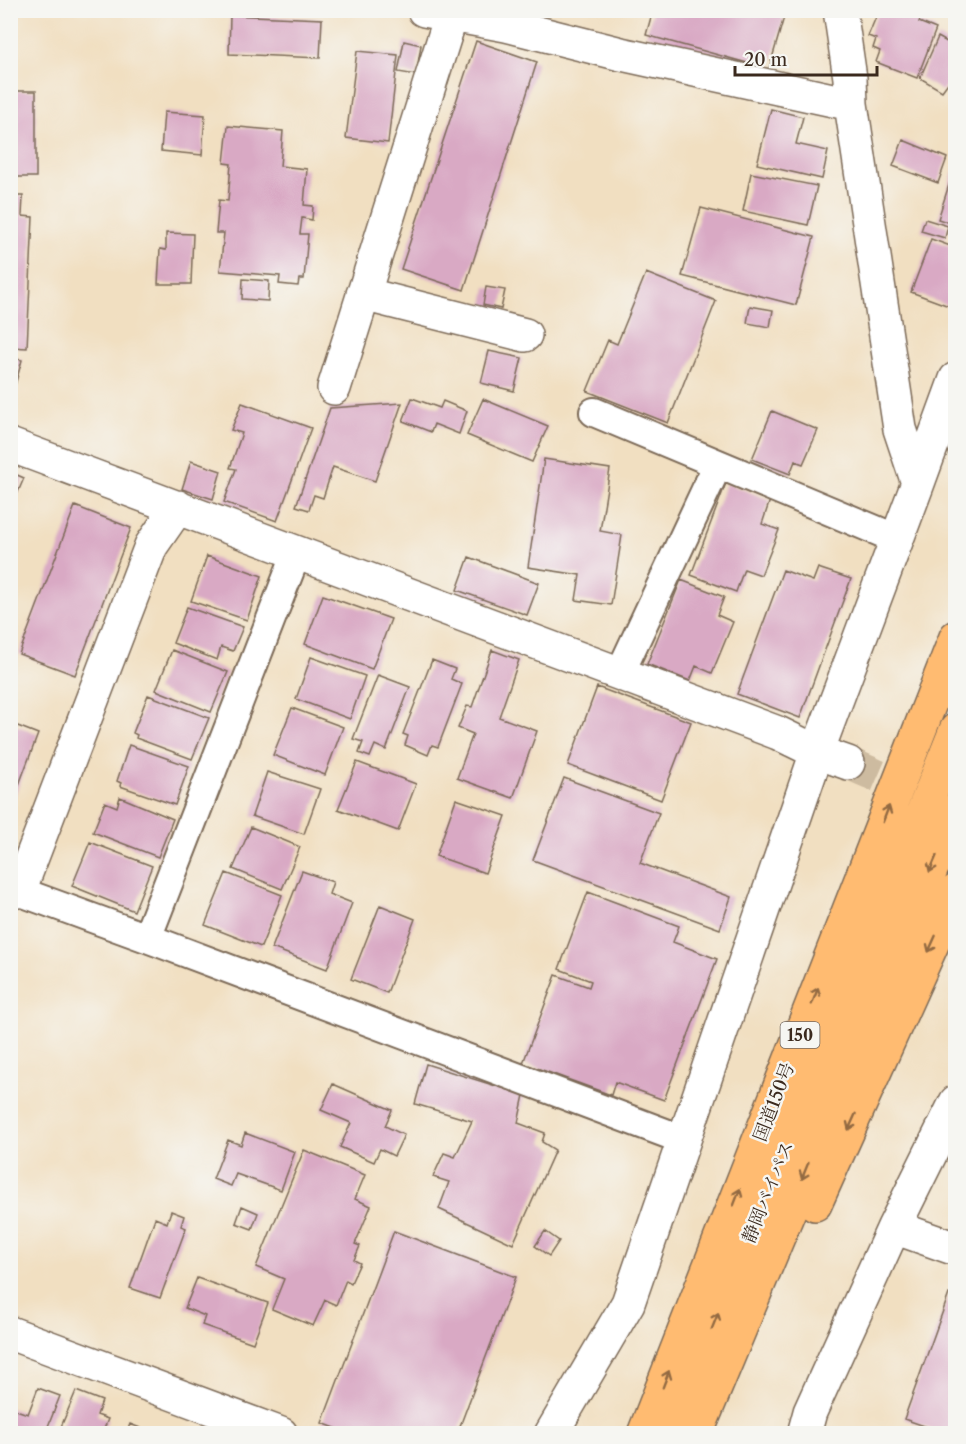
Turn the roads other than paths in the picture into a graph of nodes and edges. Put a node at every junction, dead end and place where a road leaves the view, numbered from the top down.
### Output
1 (840, 10) edge
2 (437, 13) edge
3 (509, 18) edge
4 (851, 104) junction
5 (363, 294) junction
6 (525, 335) dead end
7 (956, 379) edge
8 (334, 388) dead end
9 (594, 412) dead end
10 (10, 445) edge
11 (717, 464) junction
12 (918, 483) junction
13 (178, 507) junction
14 (897, 539) junction
15 (297, 552) junction
16 (956, 637) edge
17 (620, 674) junction
18 (956, 730) edge
19 (817, 752) junction
20 (848, 763) tunnel mouth
21 (956, 810) edge
22 (15, 890) edge
23 (956, 891) edge
24 (147, 938) junction
25 (879, 957) junction
26 (956, 1102) edge
27 (684, 1140) junction
28 (894, 1227) junction
29 (956, 1250) edge
30 (10, 1333) edge
31 (281, 1434) edge
32 (551, 1434) edge
33 (644, 1434) edge
34 (669, 1434) edge
35 (696, 1434) edge
36 (712, 1434) edge
37 (804, 1434) edge

1 - 4 street
2 - 3 street
2 - 5 street
3 - 4 street
4 - 12 street
5 - 6 street
5 - 8 street
7 - 12 street
9 - 11 lane
10 - 13 street
11 - 14 lane
11 - 17 lane
12 - 14 street
13 - 15 street
13 - 22 street
14 - 19 street
15 - 17 street
15 - 24 lane
33 -> 16 highway, 国道150号 / 150
17 - 19 street
18 - 25 highway, 150
19 - 20 street
19 - 27 street
21 -> 25 highway, 150
22 - 24 lane
23 -> 36 highway
24 - 27 lane
34 -> 25 highway, 静岡バイパス / 150
25 -> 35 highway, 静岡バイパス / 150
26 - 28 street
27 - 32 street
28 - 29 street
28 - 37 street
30 - 31 street

